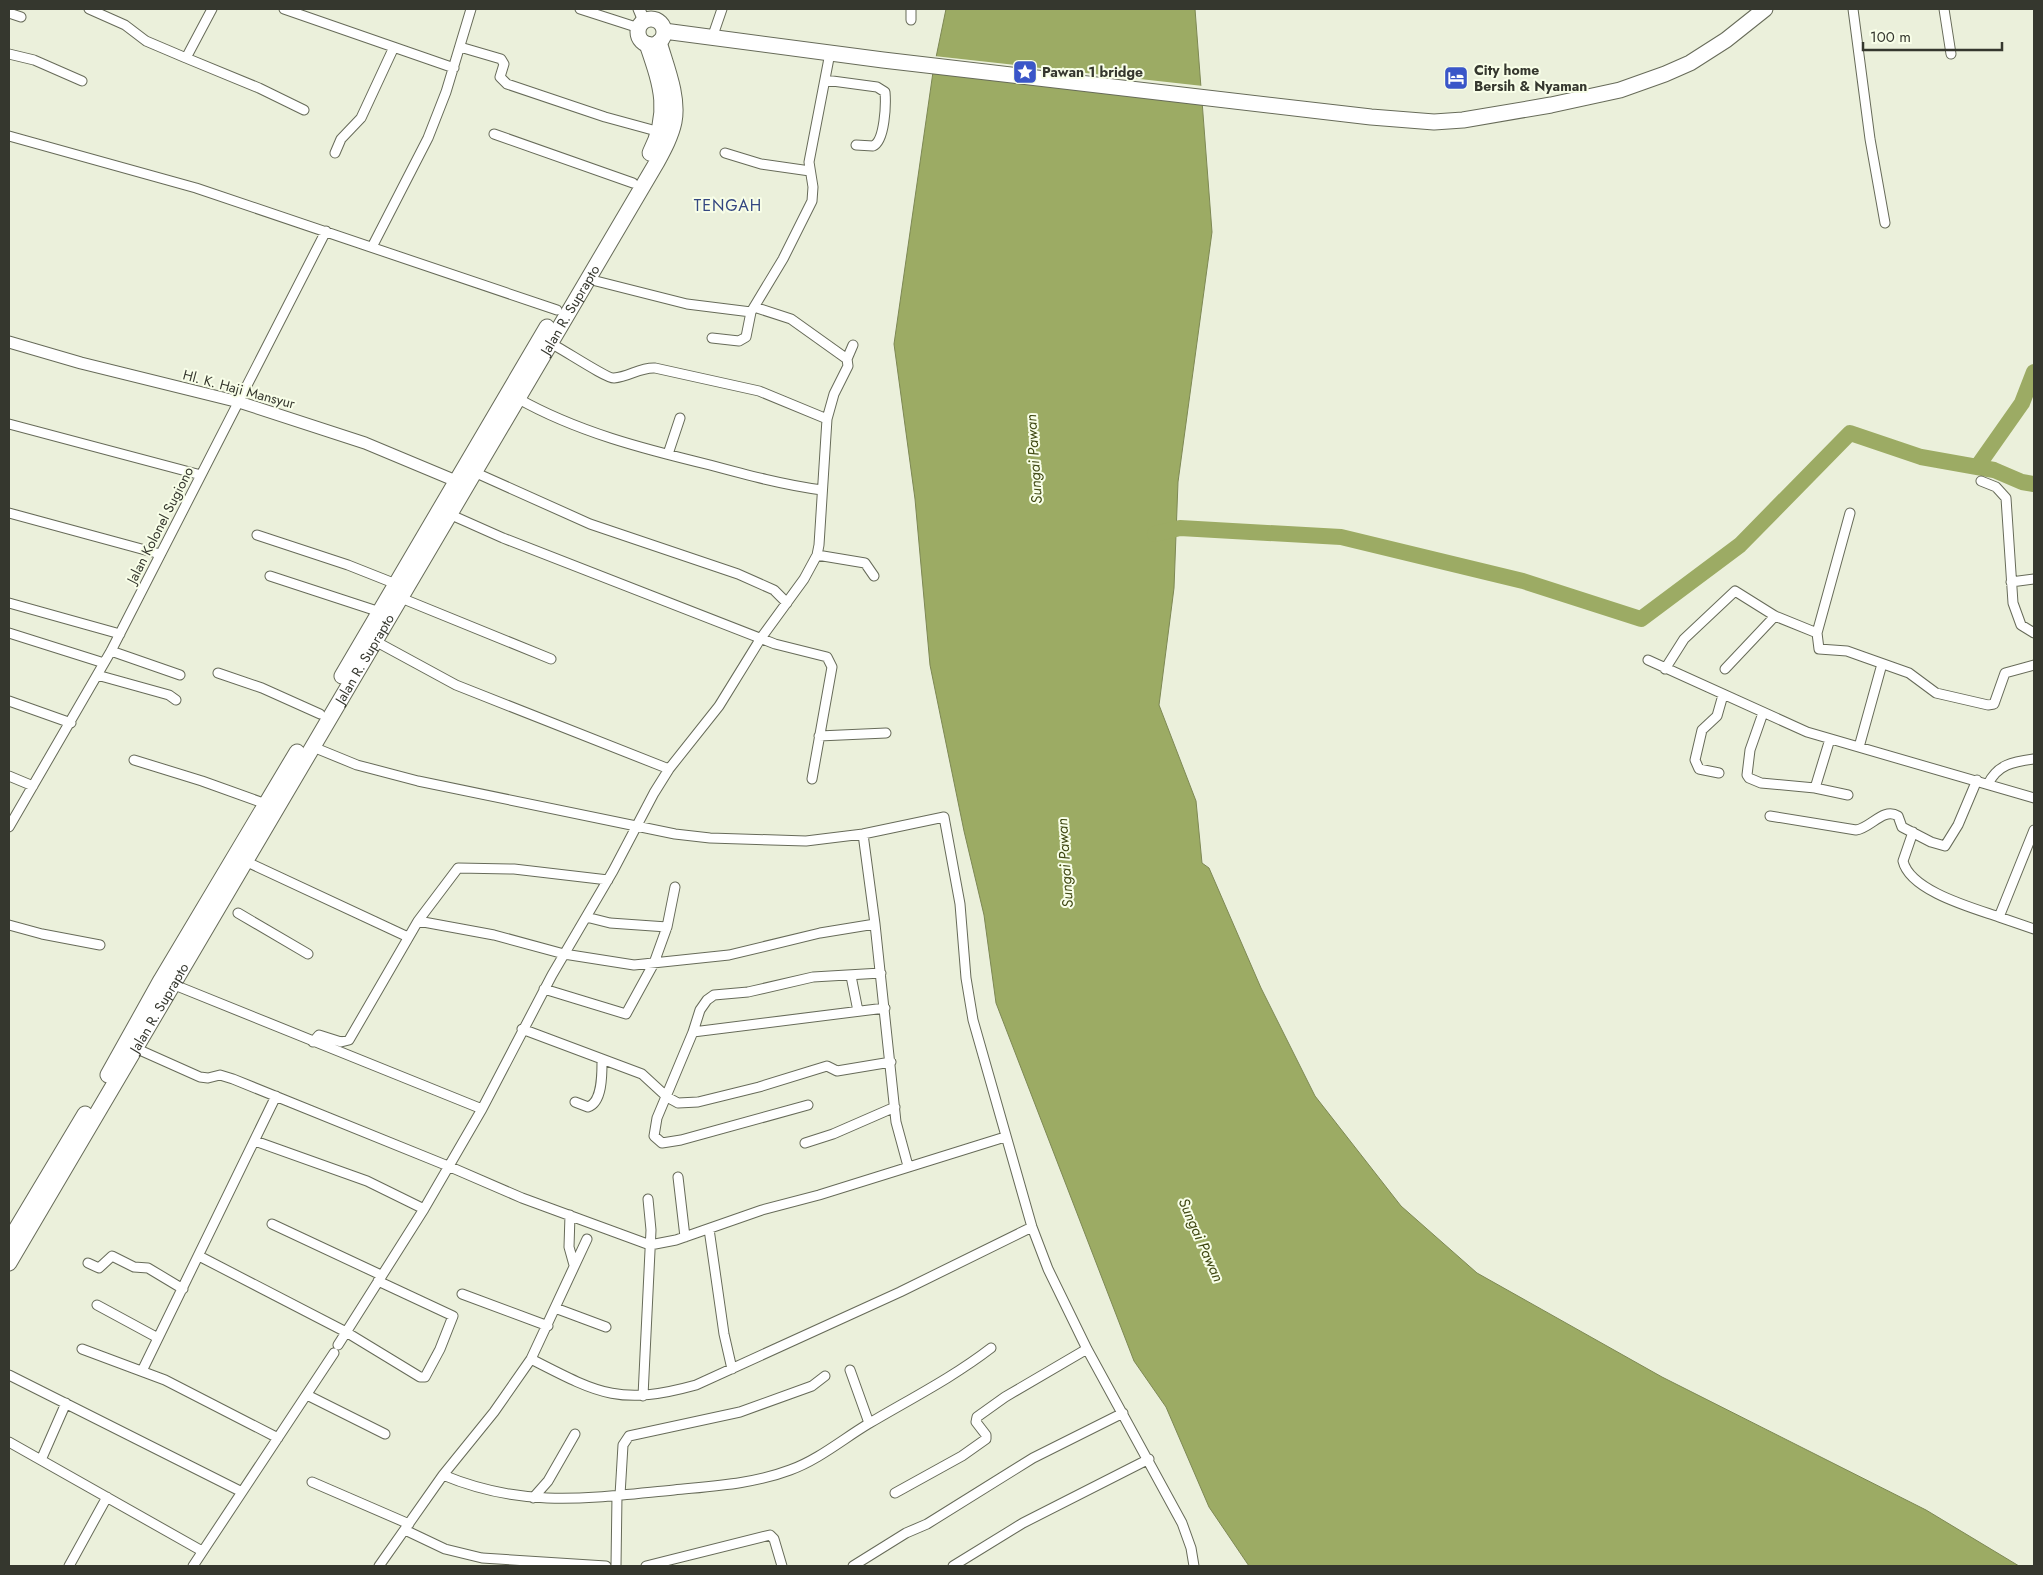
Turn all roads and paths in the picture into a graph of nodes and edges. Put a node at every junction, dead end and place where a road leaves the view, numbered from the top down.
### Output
1 (89, 9) edge
2 (212, 9) edge
3 (284, 9) edge
4 (472, 9) edge
5 (580, 9) edge
6 (722, 9) edge
7 (911, 9) edge
8 (1765, 9) edge
9 (1853, 9) edge
10 (1944, 9) edge
11 (9, 14) edge
12 (21, 17) dead end
13 (641, 19) edge
14 (911, 20) dead end
15 (712, 38) junction
16 (657, 39) junction
17 (394, 47) junction
18 (460, 47) junction
19 (830, 53) junction
20 (9, 54) edge
21 (1951, 54) dead end
22 (186, 58) junction
23 (454, 68) junction
24 (825, 80) junction
25 (82, 81) dead end
26 (304, 110) dead end
27 (660, 132) junction
28 (494, 134) dead end
29 (9, 136) edge
30 (856, 145) dead end
31 (335, 153) dead end
32 (725, 153) dead end
33 (810, 171) junction
34 (633, 182) junction
35 (1885, 223) dead end
36 (326, 231) junction
37 (372, 247) junction
38 (588, 279) junction
39 (753, 309) junction
40 (557, 310) junction
41 (712, 338) dead end
42 (9, 342) edge
43 (550, 343) junction
44 (853, 345) dead end
45 (847, 359) junction
46 (521, 381) junction
47 (517, 398) junction
48 (239, 402) junction
49 (680, 418) dead end
50 (827, 419) junction
51 (9, 424) edge
52 (668, 454) junction
53 (474, 472) junction
54 (201, 475) junction
55 (456, 481) junction
56 (1981, 481) dead end
57 (822, 490) junction
58 (9, 513) edge
59 (1850, 513) dead end
60 (449, 514) junction
61 (257, 535) dead end
62 (160, 554) junction
63 (817, 555) junction
64 (270, 576) dead end
65 (874, 576) dead end
66 (2034, 579) edge
67 (2015, 582) junction
68 (403, 584) junction
69 (9, 603) edge
70 (787, 603) junction
71 (380, 612) junction
72 (1775, 616) junction
73 (9, 633) edge
74 (1818, 633) junction
75 (2034, 633) edge
76 (120, 634) junction
77 (761, 638) junction
78 (375, 641) junction
79 (111, 651) junction
80 (551, 659) dead end
81 (1648, 660) dead end
82 (104, 663) junction
83 (1882, 664) junction
84 (2034, 665) edge
85 (1665, 669) junction
86 (1725, 669) dead end
87 (218, 673) dead end
88 (97, 674) junction
89 (180, 676) dead end
90 (1723, 695) junction
91 (176, 700) dead end
92 (9, 701) edge
93 (1763, 712) junction
94 (320, 714) junction
95 (71, 722) junction
96 (886, 732) dead end
97 (818, 736) junction
98 (1830, 740) junction
99 (313, 747) junction
100 (1859, 747) junction
101 (2034, 759) edge
102 (134, 760) dead end
103 (669, 769) junction
104 (1719, 774) dead end
105 (9, 776) edge
106 (812, 779) dead end
107 (1977, 780) junction
108 (1988, 784) junction
109 (33, 786) junction
110 (1815, 788) junction
111 (1848, 795) dead end
112 (2034, 798) edge
113 (266, 804) junction
114 (1770, 816) dead end
115 (637, 826) junction
116 (9, 827) edge
117 (2034, 830) edge
118 (1913, 832) junction
119 (863, 834) junction
120 (245, 860) junction
121 (229, 878) junction
122 (608, 880) junction
123 (675, 887) dead end
124 (230, 909) junction
125 (586, 917) junction
126 (1999, 917) junction
127 (418, 921) junction
128 (876, 924) junction
129 (9, 925) edge
130 (667, 927) junction
131 (2034, 929) edge
132 (408, 937) junction
133 (100, 945) dead end
134 (308, 954) dead end
135 (564, 954) junction
136 (654, 963) junction
137 (881, 973) junction
138 (851, 976) junction
139 (172, 984) junction
140 (544, 989) junction
141 (885, 1008) junction
142 (858, 1011) junction
143 (522, 1029) junction
144 (693, 1032) junction
145 (313, 1042) junction
146 (135, 1048) junction
147 (602, 1059) junction
148 (891, 1062) junction
149 (276, 1096) junction
150 (667, 1097) junction
151 (575, 1102) dead end
152 (808, 1105) dead end
153 (895, 1107) junction
154 (482, 1109) junction
155 (1005, 1137) junction
156 (254, 1141) junction
157 (805, 1143) dead end
158 (448, 1166) junction
159 (908, 1166) junction
160 (678, 1177) dead end
161 (648, 1199) dead end
162 (424, 1209) junction
163 (570, 1215) junction
164 (593, 1223) junction
165 (272, 1224) dead end
166 (12, 1226) edge
167 (1032, 1227) junction
168 (709, 1229) junction
169 (685, 1237) junction
170 (650, 1244) junction
171 (10, 1252) edge
172 (199, 1256) junction
173 (88, 1263) dead end
174 (574, 1265) junction
175 (379, 1278) junction
176 (183, 1289) junction
177 (462, 1294) dead end
178 (97, 1305) dead end
179 (555, 1308) junction
180 (548, 1326) junction
181 (606, 1327) dead end
182 (346, 1332) junction
183 (158, 1338) junction
184 (991, 1348) dead end
185 (82, 1349) dead end
186 (1087, 1349) junction
187 (531, 1359) junction
188 (732, 1369) junction
189 (850, 1370) dead end
190 (142, 1371) junction
191 (9, 1375) edge
192 (825, 1376) dead end
193 (307, 1395) junction
194 (643, 1396) junction
195 (66, 1403) junction
196 (1123, 1413) junction
197 (869, 1423) junction
198 (385, 1434) dead end
199 (575, 1434) dead end
200 (278, 1438) junction
201 (9, 1442) edge
202 (1149, 1459) junction
203 (41, 1460) junction
204 (443, 1475) junction
205 (312, 1482) dead end
206 (242, 1492) junction
207 (895, 1494) dead end
208 (618, 1496) junction
209 (107, 1497) junction
210 (533, 1498) junction
211 (407, 1527) junction
212 (202, 1551) junction
213 (68, 1566) edge
214 (193, 1566) edge
215 (379, 1566) edge
216 (606, 1566) edge
217 (616, 1566) edge
218 (646, 1566) edge
219 (782, 1566) edge
220 (853, 1566) edge
221 (954, 1566) edge
222 (1194, 1566) edge

1 - 22 street
2 - 22 street
3 - 17 street
4 - 18 street
5 - 13 street
6 - 15 street
7 - 14 street
8 - 19 main road
9 - 35 street
10 - 21 street
11 - 12 street
13 - 16 main road
13 - 16 main road
15 - 16 main road
15 - 19 main road
16 - 27 main road, Jalan R. Suprapto
16 - 38 main road, Jalan R. Suprapto
17 - 23 street
17 - 31 street
18 - 23 street
18 - 27 street
19 - 24 street
20 - 25 street
22 - 26 street
23 - 37 street
24 - 30 street
24 - 33 street
27 - 34 main road, Jalan R. Suprapto
28 - 34 street
29 - 36 street
32 - 33 street
33 - 39 street
34 - 40 main road, Jalan R. Suprapto
36 - 37 street
36 - 48 street, Jalan Kolonel Sugiono
37 - 40 street
38 - 39 street
38 - 43 main road, Jalan R. Suprapto
39 - 41 street
39 - 45 street
40 - 46 main road, Jalan R. Suprapto
42 - 48 street, Hl. K. Haji Mansyur
43 - 46 main road, Jalan R. Suprapto
43 - 50 street
44 - 45 street
45 - 50 street
46 - 47 main road, Jalan R. Suprapto
46 - 55 main road, Jalan R. Suprapto
47 - 52 street
47 - 53 main road, Jalan R. Suprapto
48 - 54 street, Jalan Kolonel Sugiono
48 - 55 street, Hl. K. Haji Mansyur
49 - 52 street
50 - 57 street
51 - 54 street
52 - 57 street
53 - 60 main road, Jalan R. Suprapto
53 - 70 street
54 - 62 street, Jalan Kolonel Sugiono
55 - 68 main road, Jalan R. Suprapto
56 - 67 street
57 - 63 street
58 - 62 street
59 - 74 street
60 - 68 main road, Jalan R. Suprapto
60 - 77 street
61 - 68 street
62 - 76 street, Jalan Kolonel Sugiono
63 - 65 street
63 - 70 street
64 - 71 street
66 - 67 street
67 - 75 street
68 - 71 main road, Jalan R. Suprapto
68 - 78 main road, Jalan R. Suprapto
68 - 80 street
69 - 76 street
70 - 77 street
71 - 94 main road, Jalan R. Suprapto
72 - 74 street
72 - 85 street
72 - 86 street
73 - 82 street
74 - 83 street
76 - 79 street, Jalan Kolonel Sugiono
77 - 97 street
77 - 103 street
78 - 99 main road, Jalan R. Suprapto
78 - 103 street
79 - 82 street, Jalan Kolonel Sugiono
79 - 89 street
81 - 85 street
82 - 88 street, Jalan Kolonel Sugiono
83 - 84 street
83 - 100 street
85 - 90 street
87 - 94 street
88 - 91 street
88 - 95 street, Jalan Kolonel Sugiono
90 - 93 street
90 - 104 street
92 - 95 street
93 - 98 street
93 - 110 street
94 - 113 main road, Jalan R. Suprapto
95 - 109 street, Jalan Kolonel Sugiono
96 - 97 street
97 - 106 street
98 - 100 street
98 - 110 street
99 - 115 street
99 - 120 main road, Jalan R. Suprapto
100 - 107 street
101 - 108 street
102 - 113 street
103 - 115 street
105 - 109 street
107 - 108 street
107 - 118 street
108 - 112 street
109 - 116 street, Jalan Kolonel Sugiono
110 - 111 street
113 - 121 main road, Jalan R. Suprapto
114 - 118 street
115 - 119 street
115 - 122 street
117 - 126 street
118 - 126 street
119 - 128 street
119 - 155 street
120 - 121 main road, Jalan R. Suprapto
120 - 132 street
121 - 124 main road, Jalan R. Suprapto
121 - 166 main road, Jalan R. Suprapto
122 - 125 street
122 - 127 street
123 - 130 street
124 - 134 street
124 - 139 main road, Jalan R. Suprapto
125 - 130 street
125 - 135 street
126 - 131 street
127 - 132 street
127 - 135 street
128 - 136 street
128 - 137 street
129 - 133 street
130 - 136 street
132 - 145 street
135 - 136 street
135 - 140 street
136 - 140 street
137 - 138 street
137 - 141 street
138 - 142 street
138 - 144 street
139 - 145 street
139 - 146 main road, Jalan R. Suprapto
140 - 143 street
141 - 142 street
141 - 148 street
142 - 144 street
143 - 147 street
143 - 154 street
144 - 150 street
145 - 154 street
146 - 149 street
146 - 171 main road, Jalan R. Suprapto
147 - 150 street
147 - 151 street
148 - 150 street
148 - 153 street
149 - 156 street
149 - 158 street
150 - 152 street
153 - 157 street
153 - 159 street
154 - 158 street
155 - 159 street
155 - 167 street
156 - 162 street
156 - 172 street
158 - 162 street
158 - 163 street
159 - 168 street
160 - 169 street
161 - 170 street
162 - 175 street
163 - 164 street
163 - 174 street
164 - 170 street
164 - 174 street
165 - 175 street
166 - 171 main road, Jalan R. Suprapto
167 - 186 street
167 - 188 street
168 - 169 street
168 - 188 street
169 - 170 street
170 - 194 street
172 - 176 street
172 - 182 street
173 - 176 street
174 - 179 street
175 - 182 street
175 - 182 street
176 - 183 street
177 - 180 street
178 - 183 street
179 - 180 street
179 - 181 street
180 - 187 street
182 - 193 street
183 - 190 street
184 - 197 street
185 - 190 street
186 - 196 street
186 - 207 street
187 - 194 street
187 - 204 street
188 - 194 street
189 - 197 street
190 - 200 street
191 - 195 street
192 - 208 street
193 - 198 street
193 - 200 street
195 - 203 street
195 - 206 street
196 - 202 street
196 - 220 street
197 - 208 street
199 - 210 street
200 - 206 street
201 - 203 street
202 - 221 street
202 - 222 street
203 - 209 street
204 - 210 street
204 - 211 street
205 - 211 street
206 - 212 street
208 - 210 street
208 - 217 street
209 - 212 street
209 - 213 street
211 - 215 street
211 - 216 street
212 - 214 street
218 - 219 street

